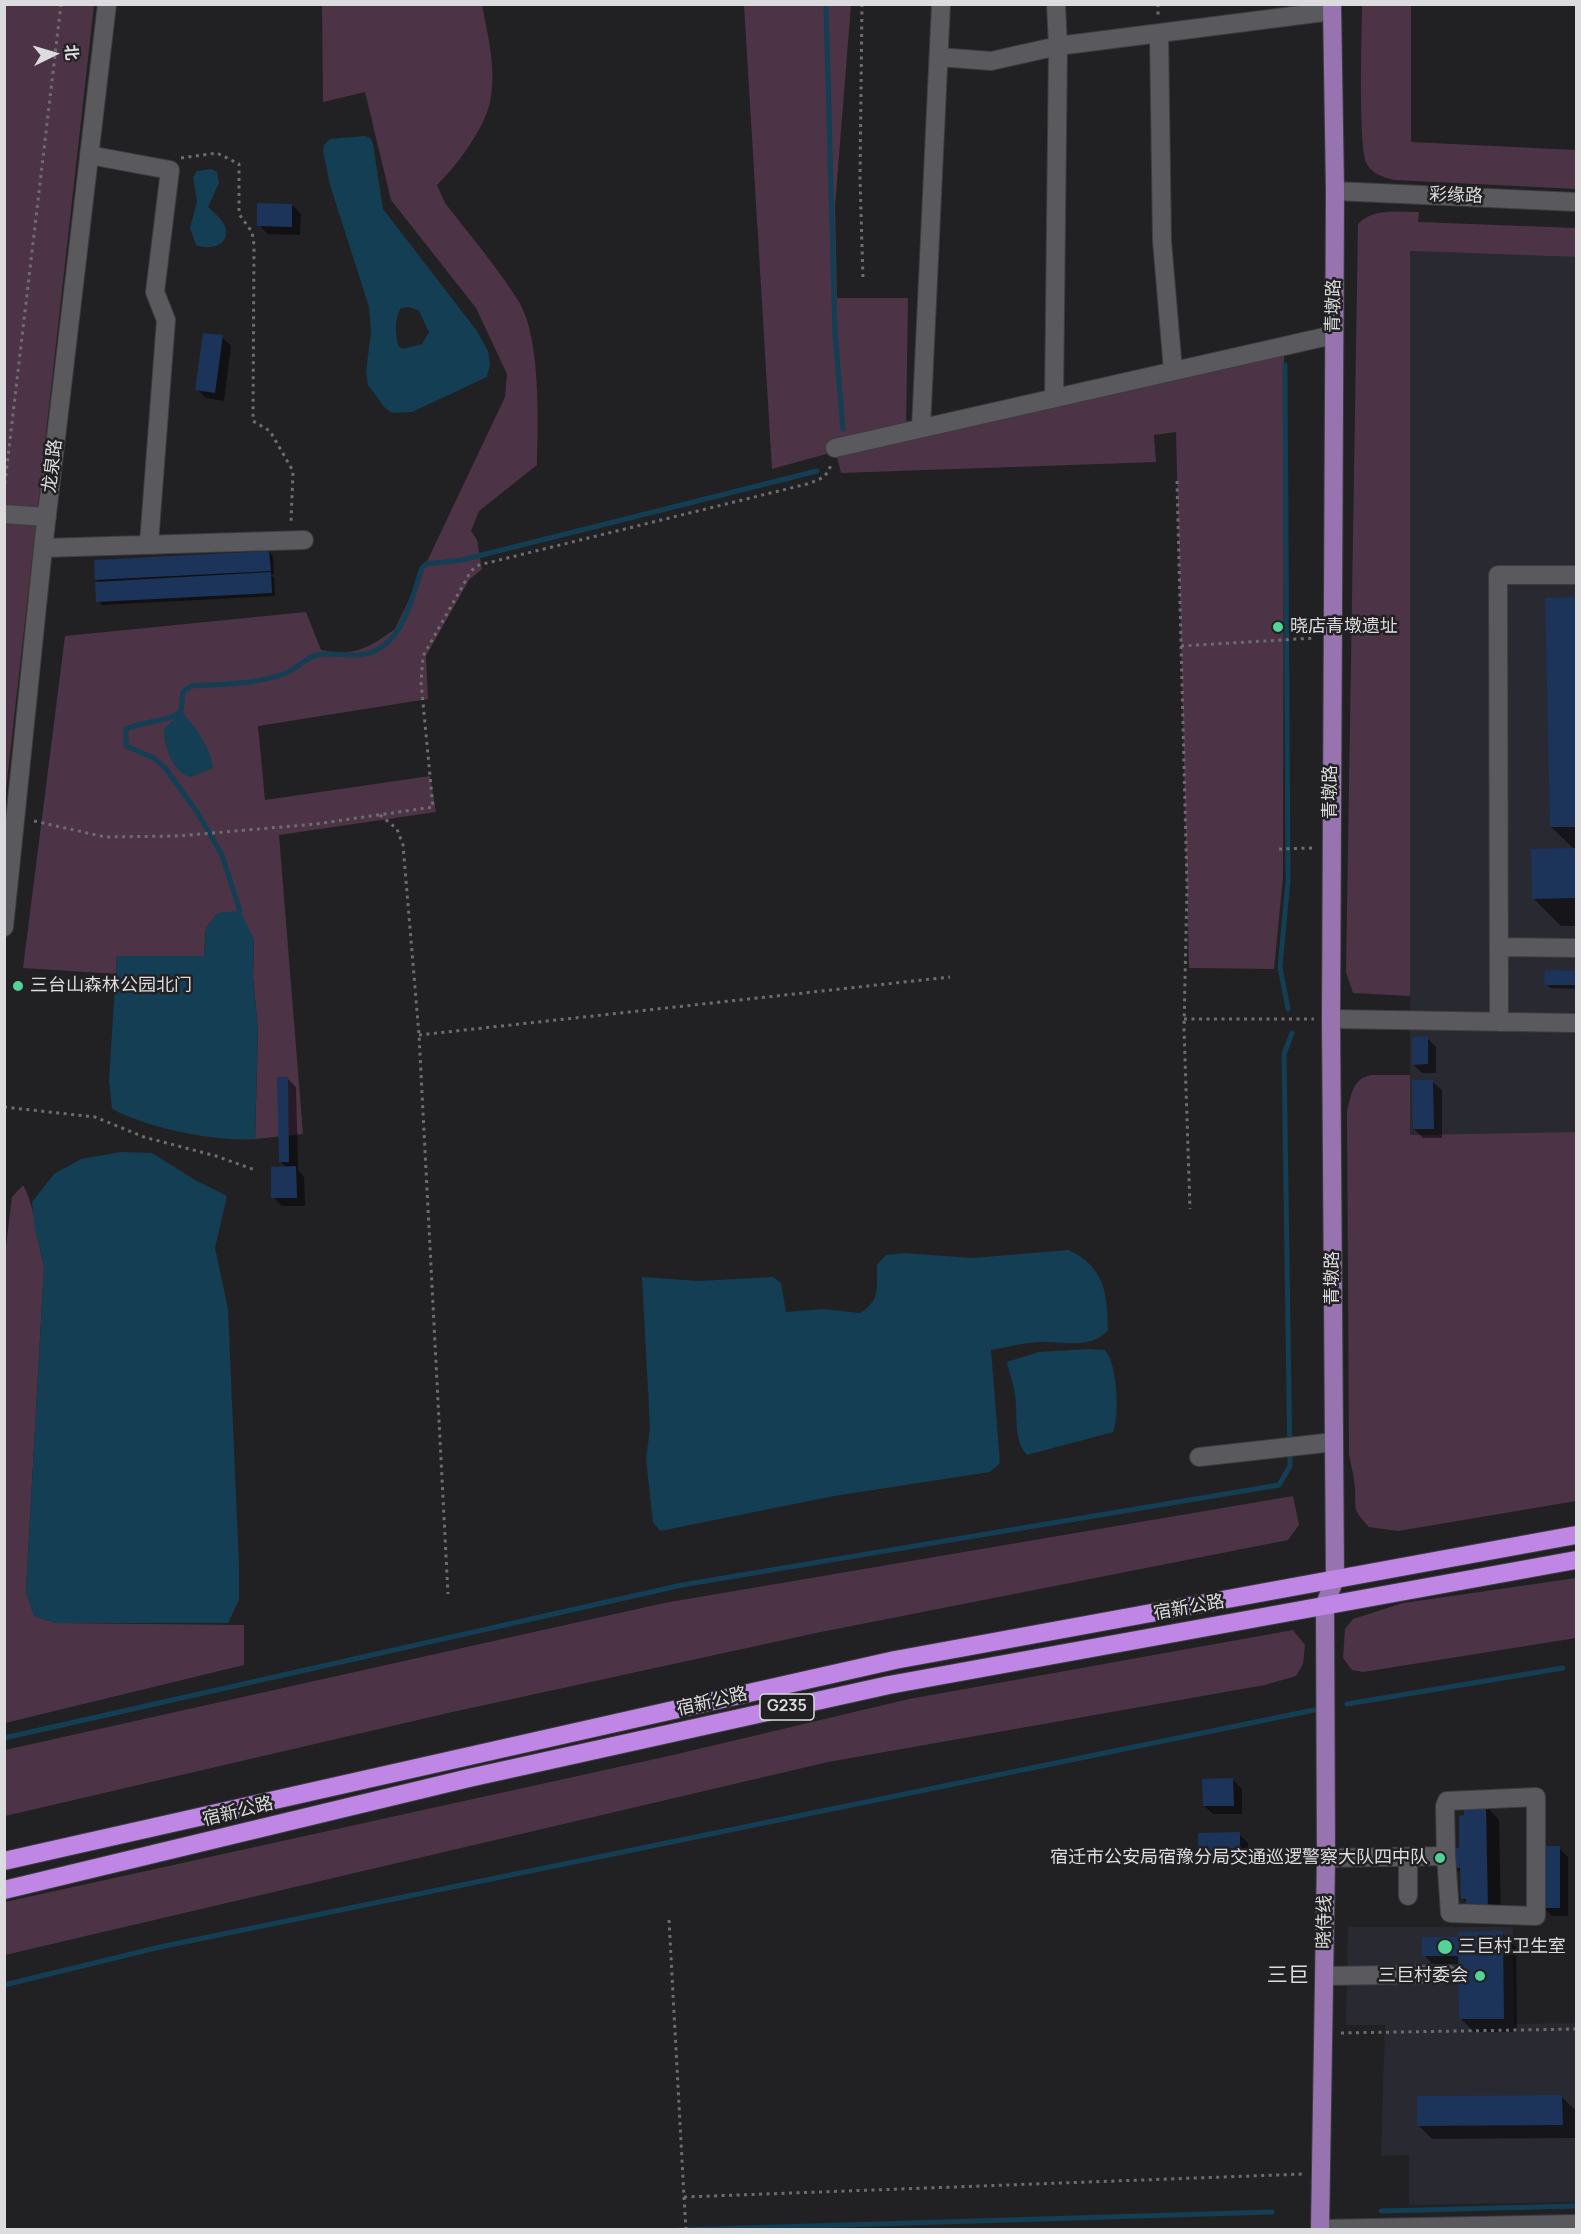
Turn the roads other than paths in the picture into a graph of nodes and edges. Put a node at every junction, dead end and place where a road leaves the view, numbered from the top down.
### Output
1 (106, 4) edge
2 (941, 4) edge
3 (1056, 4) edge
4 (1332, 8) edge
5 (1159, 34) junction
6 (1058, 46) junction
7 (939, 57) junction
8 (89, 155) junction
9 (1335, 191) junction
10 (1576, 202) edge
11 (1333, 335) junction
12 (1173, 370) junction
13 (1054, 398) junction
14 (921, 428) junction
15 (835, 448) road end
16 (4, 514) edge
17 (47, 517) junction
18 (298, 540) road end
19 (149, 543) dead end
20 (44, 548) junction
21 (1576, 575) edge
22 (4, 927) edge
23 (1499, 947) junction
24 (1576, 948) edge
25 (1331, 1019) junction
26 (1499, 1023) junction
27 (1576, 1023) edge
28 (1334, 1442) junction
29 (1199, 1457) dead end
30 (1576, 1535) edge
31 (1576, 1560) edge
32 (1335, 1579) junction
33 (1325, 1604) junction
34 (1446, 1856) junction
35 (1408, 1857) junction
36 (1326, 1858) junction
37 (4, 1861) edge
38 (4, 1890) edge
39 (1408, 1896) dead end
40 (1448, 1974) dead end
41 (1324, 1976) junction
42 (1576, 2224) edge
43 (1320, 2229) edge

1 - 8 street, 龙泉路
2 - 7 street
3 - 6 street
4 - 5 street
4 - 9 main road, 青墩路
5 - 6 street
5 - 12 street
6 - 7 street
6 - 13 street
7 - 14 street
8 - 17 street, 龙泉路
8 - 19 street
9 - 10 street, 彩缘路
9 - 11 main road, 青墩路
11 - 12 street
11 - 25 main road, 青墩路
12 - 13 street
13 - 14 street
14 - 15 street
16 - 17 street
17 - 20 street, 龙泉路
18 - 20 street
20 - 22 street, 龙泉路
21 - 23 street
23 - 24 street
23 - 26 street
25 - 26 street
25 - 28 main road, 青墩路
26 - 27 street
28 - 29 street
28 - 32 main road, 青墩路
30 - 32 highway, 宿新公路 / G235
31 - 33 highway, 宿新公路 / G235
32 - 33 main road, 晓侍线
32 - 37 highway, 宿新公路 / G235
33 - 36 main road, 晓侍线
33 - 38 highway, 宿新公路 / G235
34 - 34 street
34 - 35 street
35 - 36 street
35 - 39 street
36 - 41 main road, 晓侍线
40 - 41 street
41 - 43 main road, 晓侍线
42 - 43 street

